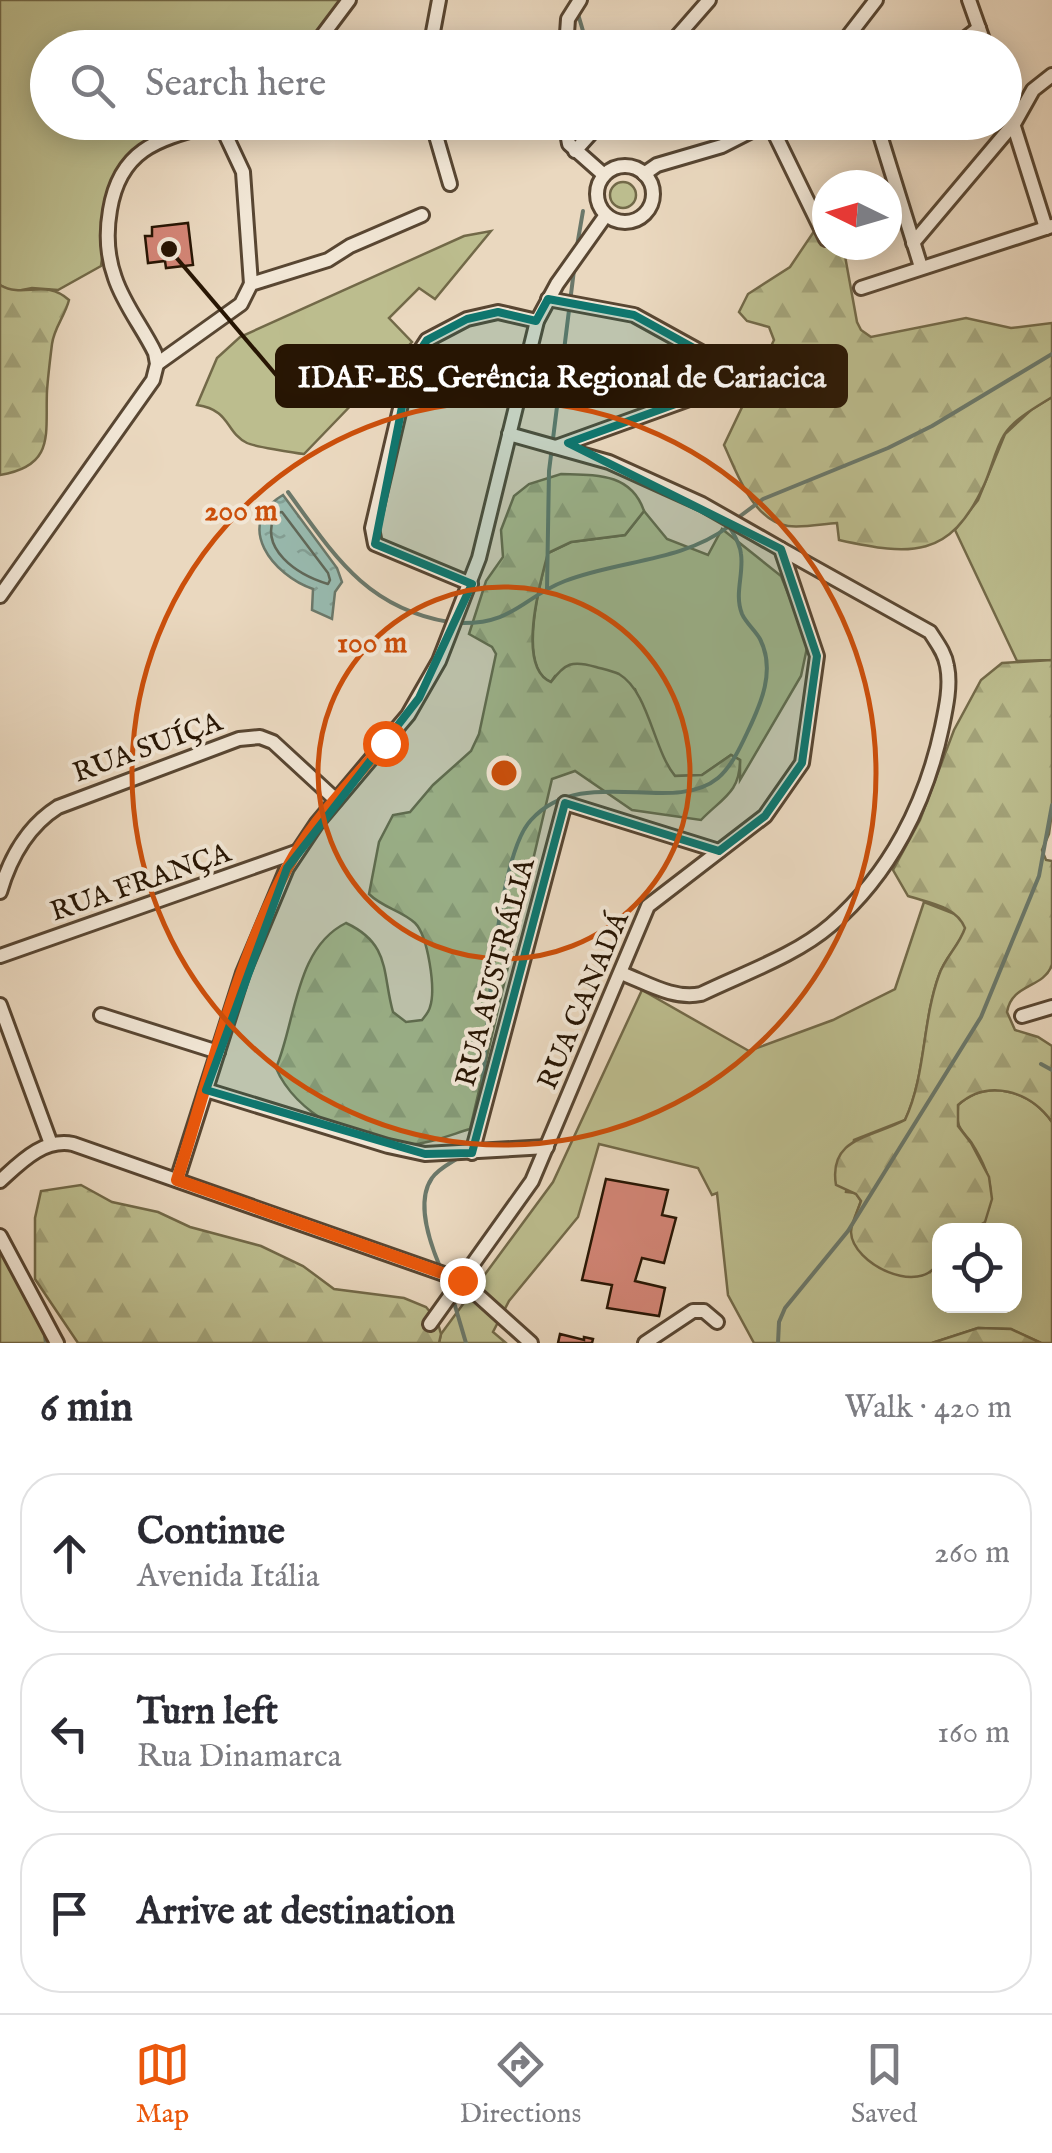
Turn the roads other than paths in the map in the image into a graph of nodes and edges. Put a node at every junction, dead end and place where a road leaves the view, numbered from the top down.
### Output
1 (349, 0) edge
2 (439, 0) edge
3 (580, 0) edge
4 (709, 0) edge
5 (876, 0) edge
6 (969, 0) edge
7 (979, 28) joint
8 (326, 30) edge
9 (433, 30) edge
10 (567, 30) edge
11 (683, 30) edge
12 (854, 30) edge
13 (976, 30) edge
14 (1052, 75) edge
15 (1022, 110) edge
16 (161, 140) edge
17 (228, 140) edge
18 (437, 140) edge
19 (568, 140) edge
20 (585, 140) edge
21 (733, 140) edge
22 (778, 140) edge
23 (883, 140) edge
24 (1000, 140) edge
25 (1021, 140) edge
26 (575, 151) junction
27 (644, 174) junction
28 (604, 175) junction
29 (450, 184) dead end
30 (812, 210) edge
31 (606, 215) junction
32 (422, 216) dead end
33 (1049, 227) edge
34 (913, 243) junction
35 (921, 267) junction
36 (251, 284) junction
37 (861, 288) dead end
38 (548, 299) junction
39 (536, 321) junction
40 (157, 364) junction
41 (509, 434) junction
42 (556, 447) junction
43 (781, 548) junction
44 (471, 584) junction
45 (0, 596) edge
46 (336, 800) junction
47 (719, 851) junction
48 (296, 852) junction
49 (0, 892) edge
50 (0, 956) edge
51 (622, 973) junction
52 (0, 1005) edge
53 (1052, 1007) edge
54 (101, 1015) dead end
55 (1022, 1016) dead end
56 (218, 1052) junction
57 (206, 1090) junction
58 (51, 1144) junction
59 (546, 1147) junction
60 (472, 1153) junction
61 (177, 1180) junction
62 (0, 1181) edge
63 (0, 1236) edge
64 (462, 1280) junction
65 (716, 1322) dead end
66 (430, 1324) dead end
67 (57, 1343) edge
68 (532, 1343) edge
69 (645, 1343) edge

1 - 8 street
2 - 9 street
3 - 10 street
4 - 11 street
5 - 12 street
6 - 7 street
7 - 13 street
14 - 15 street
16 - 40 street
17 - 36 street
18 - 29 street
19 - 26 street
20 - 26 street
21 - 27 street
22 - 30 street
23 - 34 street
24 - 34 street
25 - 33 street
26 - 28 street
27 - 28 street
27 - 31 street
28 - 31 street
31 - 38 street
32 - 36 street
33 - 35 street
34 - 35 street
35 - 37 street
36 - 40 street
38 - 39 street
38 - 42 street
39 - 41 street
39 - 44 street
40 - 45 street
41 - 42 street
41 - 44 street
42 - 43 street
43 - 47 street, RUA CANADÁ
43 - 51 street
44 - 46 street
46 - 48 street
46 - 49 street, RUA SUÍÇA
47 - 51 street, RUA CANADÁ
47 - 60 street, RUA AUSTRÁLIA
48 - 50 street, RUA FRANÇA
48 - 56 street
51 - 59 street, RUA CANADÁ
52 - 58 street
53 - 55 street
54 - 56 street
56 - 57 street
57 - 60 street
57 - 61 street
58 - 61 street
58 - 62 street
59 - 60 street
59 - 64 street, RUA CANADÁ
61 - 64 street
63 - 67 street
64 - 66 street, RUA CANADÁ
64 - 68 street
65 - 69 street

